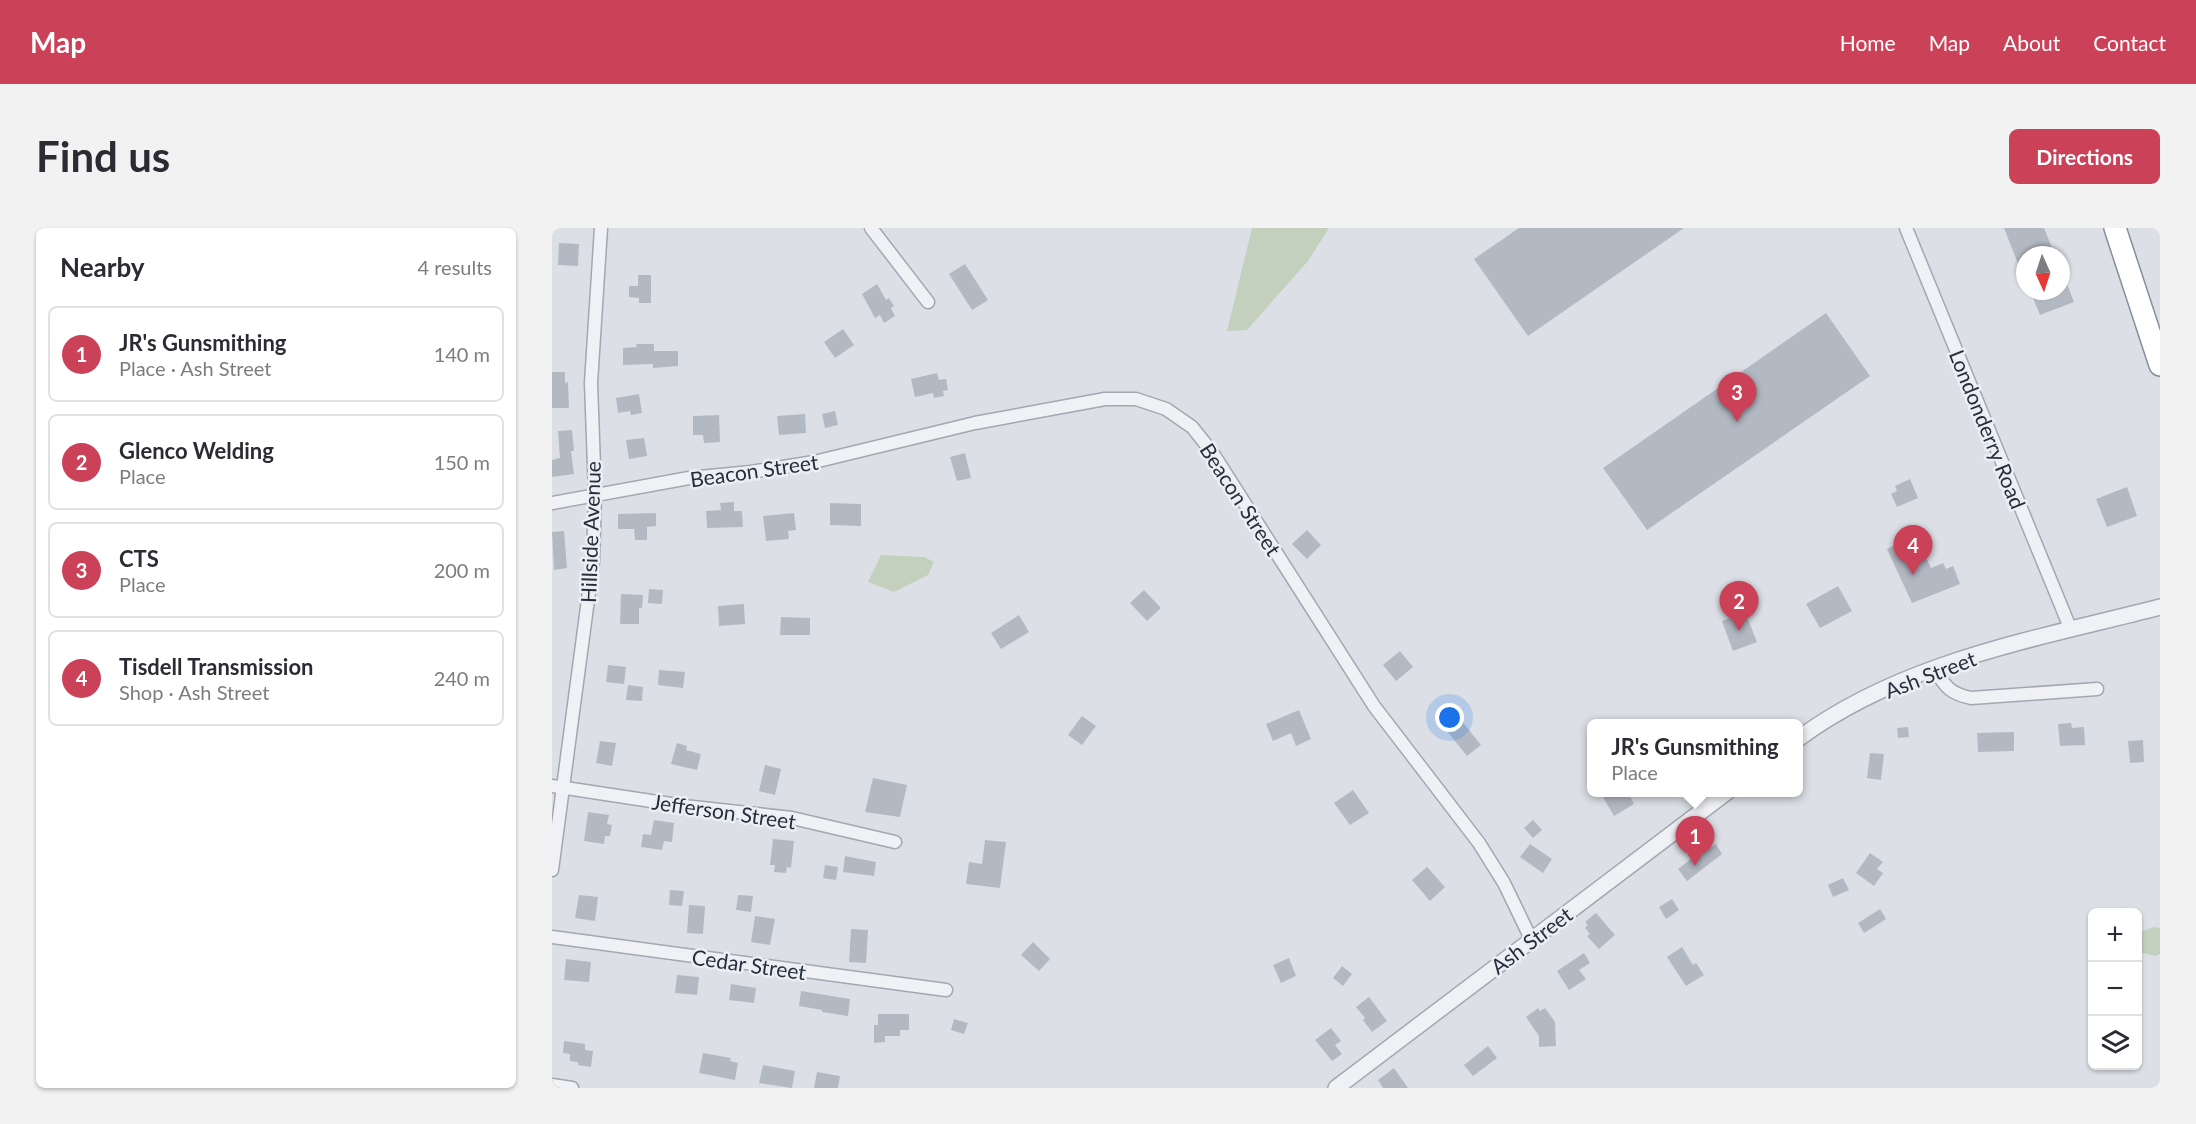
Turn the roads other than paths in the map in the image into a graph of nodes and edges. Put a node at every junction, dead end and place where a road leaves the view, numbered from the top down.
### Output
1 (601, 228) edge
2 (871, 228) edge
3 (1906, 228) edge
4 (2115, 228) edge
5 (928, 302) dead end
6 (2160, 365) edge
7 (595, 495) junction
8 (552, 503) edge
9 (2160, 608) edge
10 (2071, 630) junction
11 (1934, 669) junction
12 (2097, 688) dead end
13 (1803, 736) edge
14 (557, 787) edge
15 (1720, 797) edge
16 (895, 842) dead end
17 (552, 870) edge
18 (552, 937) edge
19 (1532, 939) junction
20 (946, 990) dead end
21 (552, 1085) edge
22 (572, 1088) edge
23 (1336, 1088) edge

1 - 7 street, Hillside Avenue
2 - 5 street
3 - 10 street, Londonderry Road
4 - 6 highway
7 - 8 street, Beacon Street
7 - 14 street, Hillside Avenue
7 - 19 street, Beacon Street
9 - 10 street, Ash Street
10 - 11 street, Ash Street
11 - 12 street
11 - 13 street, Ash Street
14 - 16 street, Jefferson Street
14 - 17 street, Hillside Avenue
15 - 19 street, Ash Street
18 - 20 street, Cedar Street
19 - 23 street, Ash Street
21 - 22 street

